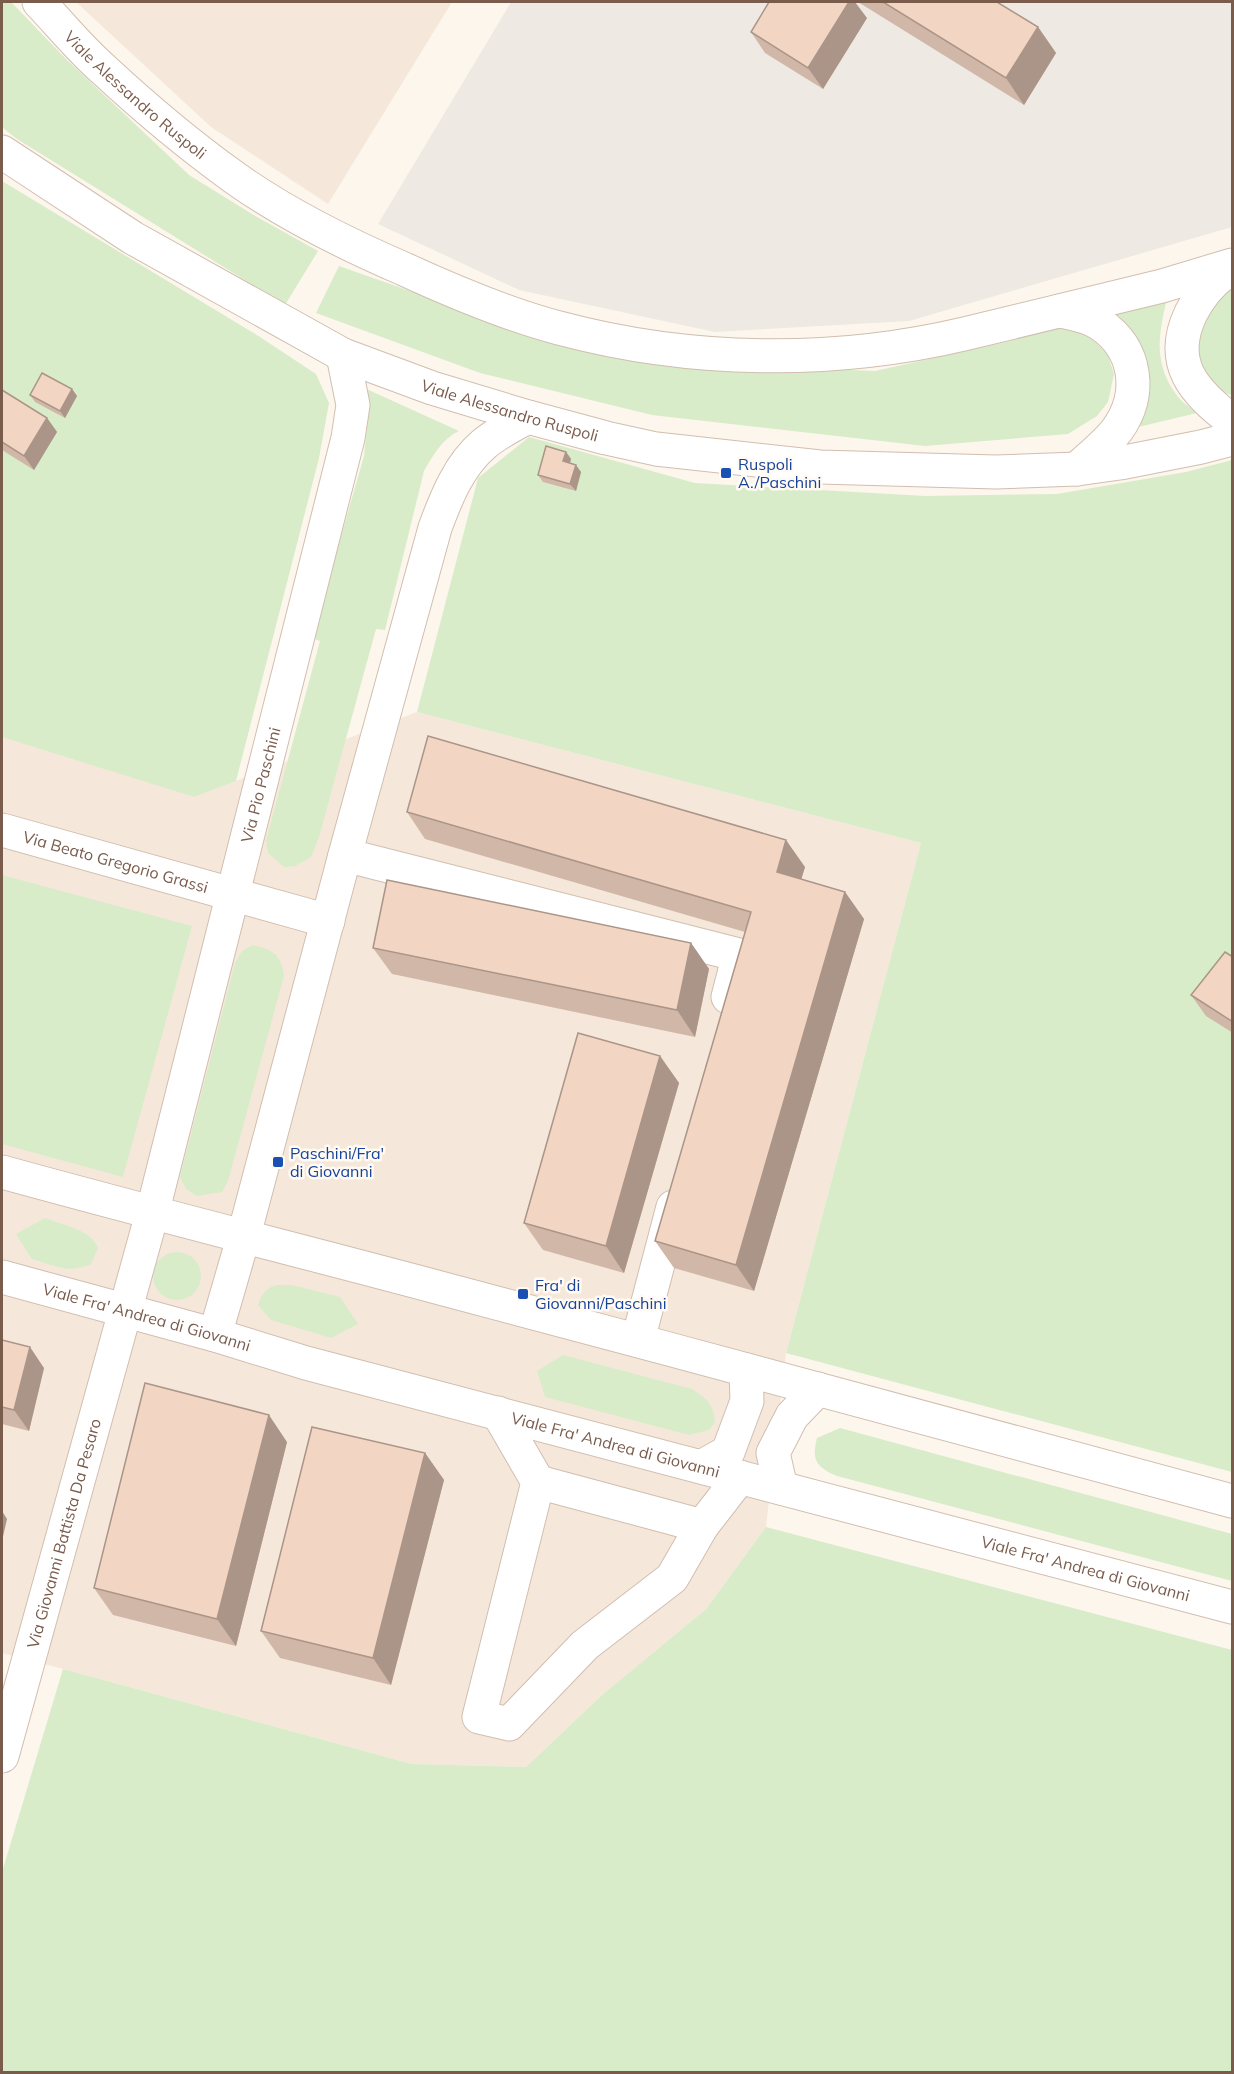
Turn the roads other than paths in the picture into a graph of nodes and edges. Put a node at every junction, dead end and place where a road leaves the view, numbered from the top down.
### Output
1 (39, 2) edge
2 (2, 152) edge
3 (1233, 266) edge
4 (1060, 311) junction
5 (343, 356) junction
6 (528, 417) junction
7 (1233, 421) edge
8 (1233, 439) edge
9 (1077, 469) junction
10 (2, 830) edge
11 (345, 855) junction
12 (232, 894) junction
13 (328, 921) junction
14 (722, 1023) edge
15 (2, 1172) edge
16 (680, 1182) edge
17 (152, 1214) junction
18 (244, 1235) junction
19 (2, 1277) edge
20 (126, 1311) junction
21 (215, 1335) junction
22 (638, 1340) junction
23 (746, 1370) junction
24 (818, 1389) junction
25 (498, 1413) junction
26 (702, 1467) junction
27 (740, 1477) junction
28 (538, 1482) junction
29 (781, 1488) junction
30 (1233, 1501) edge
31 (702, 1526) junction
32 (1233, 1607) edge
33 (2, 1755) edge

1 - 4 street, Viale Alessandro Ruspoli
2 - 5 street, Viale Alessandro Ruspoli
3 - 4 street, Viale Alessandro Ruspoli
3 - 7 street, Viale Alessandro Ruspoli
4 - 9 street, Viale Alessandro Ruspoli
5 - 6 street, Viale Alessandro Ruspoli
5 - 12 street, Via Pio Paschini
6 - 9 street, Viale Alessandro Ruspoli
6 - 11 street
8 - 9 street, Viale Alessandro Ruspoli
10 - 12 street, Via Beato Gregorio Grassi
11 - 13 street
11 - 14 street
12 - 13 street, Via Beato Gregorio Grassi
12 - 17 street, Via Pio Paschini
13 - 18 street
15 - 17 street
16 - 22 street
17 - 18 street
17 - 20 street, Via Giovanni Battista Da Pesaro
18 - 21 street
18 - 22 street
19 - 20 street, Viale Fra' Andrea di Giovanni
20 - 21 street, Viale Fra' Andrea di Giovanni
20 - 33 street, Via Giovanni Battista Da Pesaro
21 - 25 street, Viale Fra' Andrea di Giovanni
22 - 23 street
23 - 24 street
23 - 26 street
24 - 29 street
24 - 30 street
25 - 26 street, Viale Fra' Andrea di Giovanni
25 - 28 street
26 - 27 street, Viale Fra' Andrea di Giovanni
27 - 29 street, Viale Fra' Andrea di Giovanni
27 - 31 street
28 - 31 street
28 - 31 street
29 - 32 street, Viale Fra' Andrea di Giovanni

